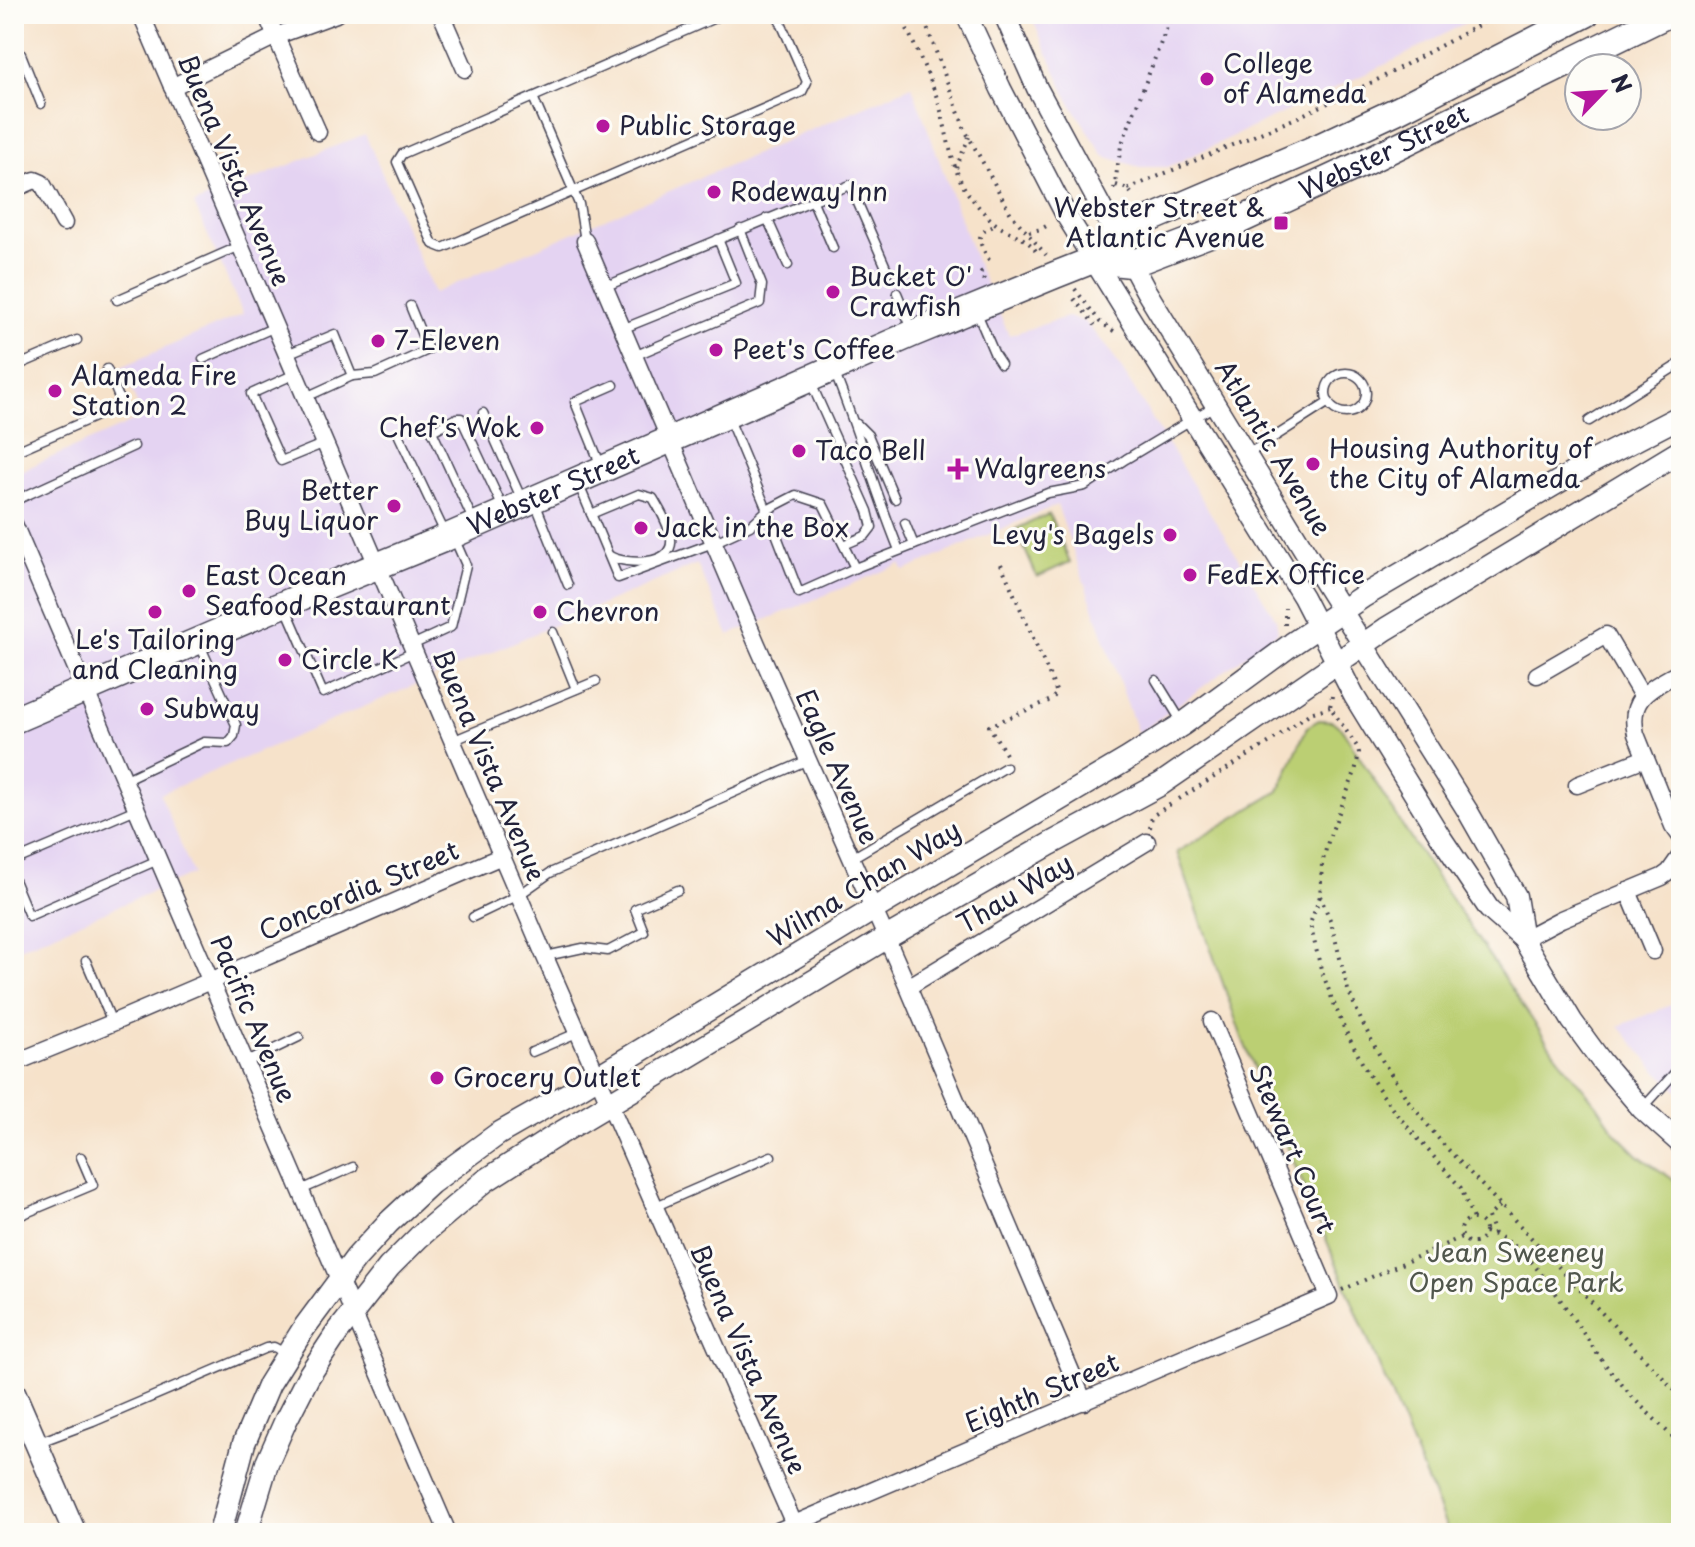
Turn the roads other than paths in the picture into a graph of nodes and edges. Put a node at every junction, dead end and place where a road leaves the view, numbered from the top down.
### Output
1 (141, 14) edge
2 (266, 14) edge
3 (336, 14) edge
4 (441, 14) edge
5 (724, 14) edge
6 (777, 14) edge
7 (966, 14) edge
8 (1004, 14) edge
9 (1586, 14) edge
10 (1668, 14) edge
11 (276, 36) junction
12 (21, 54) dead end
13 (465, 69) dead end
14 (172, 87) junction
15 (533, 97) junction
16 (41, 104) dead end
17 (318, 132) dead end
18 (14, 189) edge
19 (574, 191) junction
20 (812, 199) junction
21 (767, 218) junction
22 (64, 223) dead end
23 (740, 229) junction
24 (1115, 234) junction
25 (718, 239) junction
26 (585, 241) joint
27 (240, 246) junction
28 (833, 248) dead end
29 (1093, 260) junction
30 (1131, 264) junction
31 (788, 265) dead end
32 (888, 272) dead end
33 (604, 287) junction
34 (897, 293) dead end
35 (117, 300) dead end
36 (410, 306) dead end
37 (975, 309) junction
38 (275, 327) junction
39 (622, 329) junction
40 (914, 333) junction
41 (77, 340) dead end
42 (287, 354) junction
43 (634, 356) junction
44 (203, 359) dead end
45 (1681, 363) edge
46 (1001, 364) dead end
47 (14, 367) edge
48 (107, 369) dead end
49 (295, 374) junction
50 (822, 375) junction
51 (352, 376) junction
52 (614, 385) dead end
53 (305, 397) junction
54 (1329, 402) junction
55 (1216, 404) junction
56 (483, 413) dead end
57 (727, 416) junction
58 (1681, 416) edge
59 (1193, 417) junction
60 (854, 420) junction
61 (1589, 421) dead end
62 (399, 436) dead end
63 (670, 441) junction
64 (325, 443) junction
65 (134, 446) dead end
66 (1681, 451) edge
67 (14, 452) edge
68 (1246, 455) junction
69 (603, 470) junction
70 (577, 481) junction
71 (895, 499) dead end
72 (14, 501) edge
73 (521, 506) junction
74 (767, 510) junction
75 (591, 514) junction
76 (905, 523) dead end
77 (14, 524) edge
78 (459, 533) junction
79 (713, 543) junction
80 (844, 545) junction
81 (914, 545) junction
82 (899, 550) junction
83 (608, 555) junction
84 (377, 566) junction
85 (855, 568) junction
86 (568, 585) dead end
87 (284, 604) junction
88 (1343, 610) junction
89 (1319, 626) junction
90 (553, 632) dead end
91 (198, 641) junction
92 (1364, 644) junction
93 (413, 649) junction
94 (1337, 663) junction
95 (1681, 671) edge
96 (1537, 675) dead end
97 (1156, 680) dead end
98 (596, 681) dead end
99 (86, 689) junction
100 (576, 689) junction
101 (1642, 696) junction
102 (14, 720) edge
103 (1183, 724) junction
104 (452, 741) junction
105 (1645, 758) junction
106 (808, 760) junction
107 (1006, 767) road end
108 (124, 780) junction
109 (1577, 785) dead end
110 (136, 809) junction
111 (1681, 837) edge
112 (1147, 842) road end
113 (1681, 855) edge
114 (502, 856) junction
115 (851, 859) junction
116 (158, 860) junction
117 (14, 861) edge
118 (14, 880) edge
119 (678, 890) dead end
120 (1628, 891) junction
121 (519, 895) junction
122 (874, 909) junction
123 (473, 917) dead end
124 (886, 938) junction
125 (1523, 939) junction
126 (1653, 951) dead end
127 (545, 957) junction
128 (86, 961) dead end
129 (209, 980) junction
130 (908, 987) junction
131 (1212, 1021) dead end
132 (112, 1023) junction
133 (579, 1032) junction
134 (299, 1037) dead end
135 (532, 1052) dead end
136 (14, 1063) edge
137 (245, 1063) junction
138 (1681, 1066) edge
139 (599, 1076) junction
140 (611, 1103) junction
141 (1642, 1109) junction
142 (1681, 1144) edge
143 (771, 1156) dead end
144 (81, 1157) dead end
145 (353, 1167) dead end
146 (301, 1190) junction
147 (656, 1206) junction
148 (14, 1218) edge
149 (340, 1279) junction
150 (1329, 1296) joint
151 (354, 1312) junction
152 (287, 1354) junction
153 (14, 1392) edge
154 (1084, 1402) junction
155 (36, 1443) junction
156 (796, 1528) edge
157 (75, 1533) edge
158 (220, 1533) edge
159 (246, 1533) edge
160 (448, 1533) edge
161 (773, 1533) edge

1 - 14 street, Buena Vista Avenue
2 - 11 street
3 - 11 street
4 - 13 street
5 - 15 lane
6 - 19 lane
7 - 29 street, Atlantic Avenue
8 - 24 street, Atlantic Avenue
9 - 24 main road, Webster Street
10 - 30 main road, Webster Street
11 - 14 street
11 - 17 street
12 - 16 lane
14 - 27 street, Buena Vista Avenue
15 - 19 lane
15 - 19 lane
18 - 22 street
19 - 26 lane
20 - 21 lane
20 - 28 lane
20 - 32 lane
21 - 23 lane
21 - 31 lane
23 - 25 lane
23 - 43 lane
24 - 29 main road, Webster Street
24 - 30 street, Atlantic Avenue
25 - 33 lane
25 - 39 lane
26 - 33 street, Eagle Avenue
27 - 35 lane
27 - 38 street, Buena Vista Avenue
29 - 30 main road, Webster Street
29 - 37 main road, Webster Street
29 - 59 street, Atlantic Avenue
30 - 55 street, Atlantic Avenue
33 - 39 street, Eagle Avenue
34 - 40 lane
36 - 51 lane
37 - 40 main road, Webster Street
37 - 46 lane
38 - 42 street, Buena Vista Avenue
38 - 44 lane
39 - 43 street, Eagle Avenue
40 - 50 main road, Webster Street
41 - 47 lane
42 - 49 street, Buena Vista Avenue
42 - 51 lane
43 - 63 street, Eagle Avenue
45 - 61 lane
48 - 67 lane
49 - 53 street, Buena Vista Avenue
49 - 64 lane
50 - 57 main road, Webster Street
50 - 60 lane
50 - 80 lane
51 - 53 lane
52 - 69 lane
53 - 64 street, Buena Vista Avenue
54 - 54 lane
54 - 68 lane
55 - 59 lane
55 - 68 street, Atlantic Avenue
56 - 73 lane
57 - 63 main road, Webster Street
57 - 74 lane
58 - 88 main road, Wilma Chan Way
59 - 81 lane
59 - 89 street, Atlantic Avenue
60 - 71 lane
60 - 82 lane
62 - 78 lane
63 - 69 main road, Webster Street
63 - 79 street, Eagle Avenue
64 - 84 street, Buena Vista Avenue
65 - 72 lane
66 - 92 main road
68 - 88 street, Atlantic Avenue
69 - 70 main road, Webster Street
70 - 73 main road, Webster Street
70 - 75 lane
73 - 78 main road, Webster Street
73 - 78 lane
73 - 86 lane
74 - 79 lane
74 - 80 lane
74 - 85 lane
75 - 83 lane
75 - 83 lane
76 - 81 lane
77 - 99 street, Pacific Avenue
78 - 84 main road, Webster Street
78 - 93 lane
79 - 83 lane
79 - 106 street, Eagle Avenue
80 - 85 lane
81 - 82 lane
82 - 85 lane
84 - 87 main road, Webster Street
84 - 93 street, Buena Vista Avenue
87 - 91 main road, Webster Street
87 - 93 lane
88 - 89 main road, Wilma Chan Way
88 - 92 street, Atlantic Avenue
89 - 94 street, Atlantic Avenue
89 - 103 main road, Wilma Chan Way
90 - 100 lane
91 - 99 main road, Webster Street
91 - 108 lane
92 - 94 main road
92 - 125 street, Atlantic Avenue
93 - 104 street, Buena Vista Avenue
94 - 124 main road
94 - 125 street, Atlantic Avenue
95 - 101 street
96 - 101 street
97 - 103 lane
98 - 100 lane
99 - 102 main road, Webster Street
99 - 108 street, Pacific Avenue
100 - 104 lane
101 - 105 street
103 - 122 main road, Wilma Chan Way
104 - 114 street, Buena Vista Avenue
105 - 109 street
105 - 111 street
106 - 115 street, Eagle Avenue
106 - 121 lane
107 - 115 lane
108 - 110 street, Pacific Avenue
110 - 116 street, Pacific Avenue
110 - 117 lane
112 - 130 street, Thau Way
113 - 120 street
114 - 121 street, Buena Vista Avenue
114 - 129 street, Concordia Street
115 - 122 street, Eagle Avenue
116 - 118 lane
116 - 129 street, Pacific Avenue
119 - 127 lane
120 - 125 street
120 - 126 street
121 - 123 lane
121 - 127 street, Buena Vista Avenue
122 - 124 street, Eagle Avenue
122 - 139 main road, Wilma Chan Way
124 - 130 street, Eagle Avenue
124 - 140 main road
125 - 141 street, Atlantic Avenue
127 - 133 street, Buena Vista Avenue
128 - 132 lane
129 - 132 street, Concordia Street
129 - 137 street, Pacific Avenue
130 - 154 street, Eagle Avenue
131 - 150 street, Stewart Court
132 - 136 street, Concordia Street
133 - 135 lane
133 - 139 street, Buena Vista Avenue
134 - 137 lane
137 - 146 street, Pacific Avenue
138 - 141 lane
139 - 140 street, Buena Vista Avenue
139 - 149 main road, Wilma Chan Way
140 - 147 street, Buena Vista Avenue
140 - 151 main road
141 - 142 street, Atlantic Avenue
143 - 147 lane
144 - 148 lane
145 - 146 lane
146 - 149 street, Pacific Avenue
147 - 156 street, Buena Vista Avenue
149 - 151 street, Pacific Avenue
149 - 152 main road, Wilma Chan Way
150 - 154 street, Eighth Street
151 - 159 main road
151 - 160 street, Pacific Avenue
152 - 155 lane
152 - 158 main road, Wilma Chan Way
153 - 155 main road
154 - 156 street, Eighth Street
155 - 157 main road
156 - 161 street, Eighth Street

